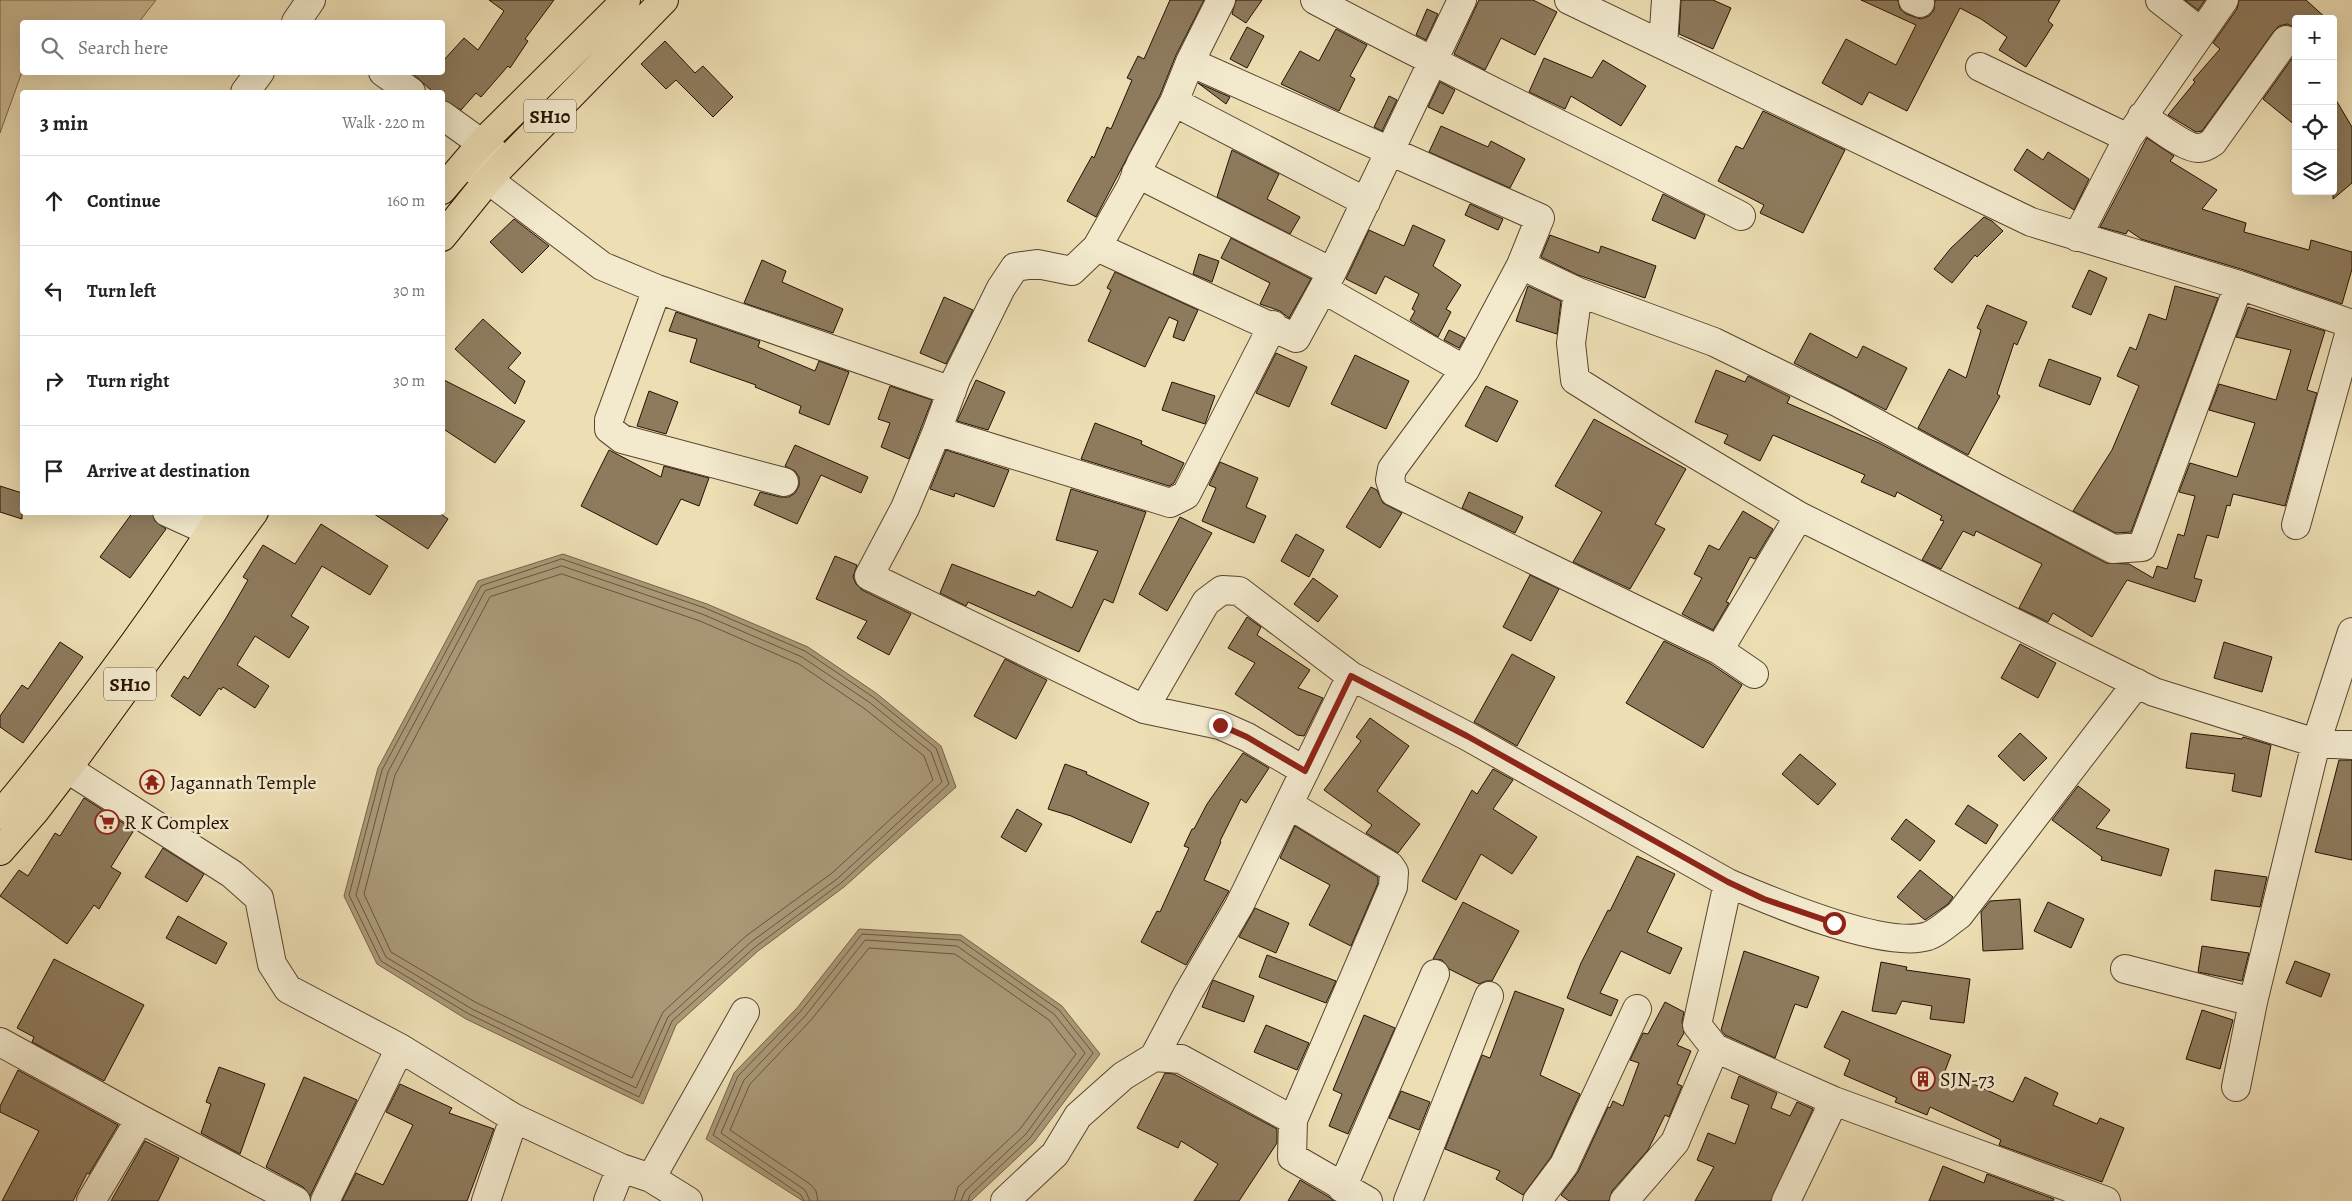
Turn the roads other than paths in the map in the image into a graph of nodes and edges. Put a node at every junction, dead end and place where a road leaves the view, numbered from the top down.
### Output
1 (626, 0) edge
2 (664, 0) edge
3 (1221, 0) edge
4 (1315, 0) edge
5 (1462, 0) edge
6 (1569, 0) edge
7 (1666, 0) edge
8 (2160, 0) edge
9 (2224, 0) edge
10 (2201, 32) junction
11 (2286, 40) dead end
12 (1663, 45) junction
13 (1190, 62) junction
14 (1431, 62) junction
15 (1980, 67) dead end
16 (258, 75) edge
17 (387, 75) edge
18 (246, 90) edge
19 (408, 90) edge
20 (1174, 102) junction
21 (445, 119) edge
22 (2135, 127) junction
23 (1390, 152) junction
24 (474, 153) junction
25 (498, 170) junction
26 (1136, 173) junction
27 (445, 187) edge
28 (1366, 202) junction
29 (1740, 216) dead end
30 (445, 233) edge
31 (2077, 237) junction
32 (1097, 248) junction
33 (1521, 265) junction
34 (1327, 281) junction
35 (2238, 285) junction
36 (657, 289) junction
37 (1578, 292) junction
38 (2352, 324) edge
39 (1273, 325) junction
40 (1465, 370) junction
41 (952, 391) junction
42 (937, 431) junction
43 (784, 482) dead end
44 (182, 515) edge
45 (252, 515) edge
46 (1799, 516) junction
47 (217, 522) edge
48 (2296, 525) dead end
49 (2352, 632) edge
50 (1720, 650) junction
51 (1754, 674) dead end
52 (1351, 676) junction
53 (2137, 683) junction
54 (1144, 709) junction
55 (2316, 743) junction
56 (2352, 745) edge
57 (58, 762) junction
58 (1305, 771) junction
59 (1290, 805) junction
60 (0, 815) edge
61 (0, 851) edge
62 (1728, 882) junction
63 (2125, 968) dead end
64 (1435, 974) dead end
65 (1489, 996) dead end
66 (2253, 1002) junction
67 (1637, 1009) dead end
68 (745, 1012) dead end
69 (0, 1042) edge
70 (400, 1048) junction
71 (1715, 1048) junction
72 (1154, 1057) junction
73 (2236, 1087) dead end
74 (1834, 1101) junction
75 (514, 1118) junction
76 (140, 1119) junction
77 (1293, 1120) junction
78 (620, 1168) junction
79 (651, 1178) junction
80 (1342, 1188) junction
81 (91, 1201) edge
82 (296, 1201) edge
83 (325, 1201) edge
84 (486, 1201) edge
85 (608, 1201) edge
86 (688, 1201) edge
87 (1005, 1201) edge
88 (1368, 1201) edge
89 (1408, 1201) edge
90 (1536, 1201) edge
91 (1624, 1201) edge
92 (1786, 1201) edge
93 (2106, 1201) edge

1 - 24 main road, SH10
2 - 25 main road, SH10
3 - 13 street
4 - 14 street
5 - 14 street
6 - 12 street
7 - 12 street
8 - 10 street
9 - 10 street
10 - 22 street
11 - 22 street
12 - 31 street
13 - 20 street
13 - 23 street
14 - 23 street
14 - 29 street
15 - 22 street
16 - 18 street
17 - 19 street
20 - 26 street
20 - 28 street
21 - 24 street
22 - 31 street
23 - 28 street
23 - 33 street
24 - 25 street
24 - 27 main road, SH10
25 - 30 main road, SH10
25 - 36 street
26 - 32 street
26 - 34 street
28 - 34 street
31 - 35 street
32 - 39 street
32 - 41 street
33 - 37 street
33 - 40 street
34 - 39 street
34 - 40 street
35 - 37 street
35 - 38 street
36 - 41 street
36 - 43 street
37 - 46 street
38 - 48 street
39 - 42 street
40 - 50 street
41 - 42 street
42 - 54 street
44 - 47 street
45 - 57 main road, SH10
46 - 50 street
46 - 53 street
47 - 57 main road, SH10
49 - 55 street
50 - 51 street
52 - 54 street
52 - 58 street
52 - 62 street
53 - 55 street
53 - 62 street
54 - 58 street
55 - 56 street
55 - 66 street
57 - 60 main road, SH10
57 - 61 main road, SH10
57 - 70 street
58 - 59 street
59 - 72 street
59 - 77 street
62 - 71 street
63 - 66 street
64 - 80 street
65 - 89 street
66 - 73 street
67 - 90 street
68 - 79 street
69 - 76 street
70 - 75 street
70 - 83 street
71 - 74 street
71 - 91 street
72 - 77 street
72 - 87 street
74 - 92 street
74 - 93 street
75 - 78 street
75 - 84 street
76 - 81 street
76 - 82 street
77 - 80 street
78 - 79 street
78 - 85 street
79 - 86 street
80 - 88 street

